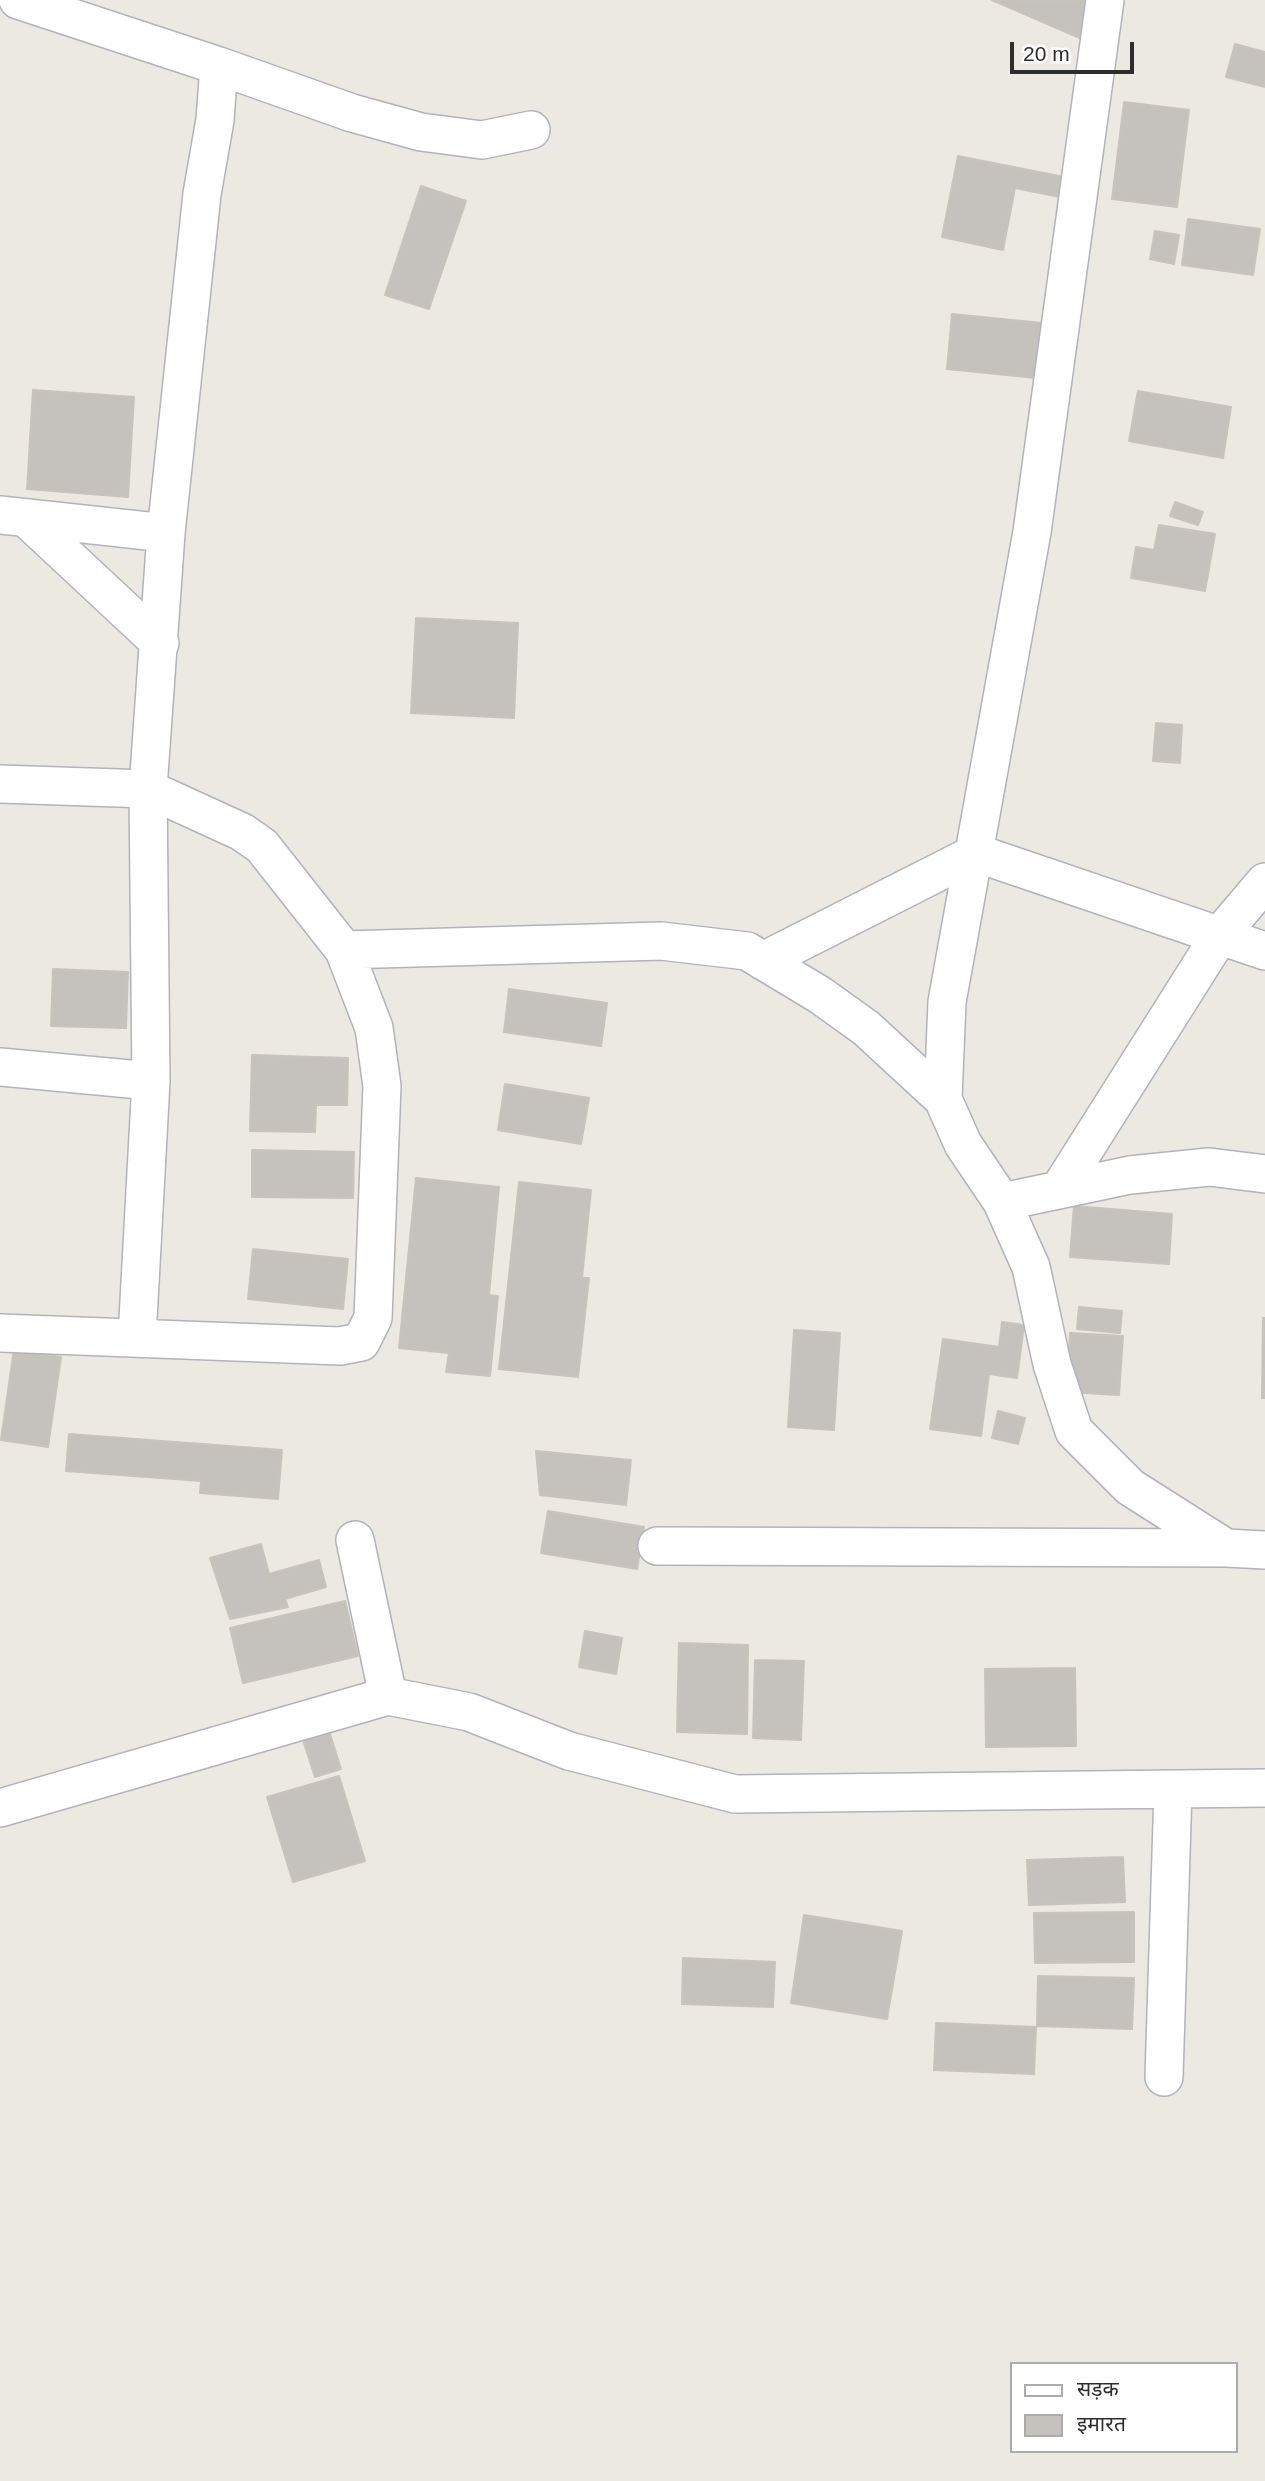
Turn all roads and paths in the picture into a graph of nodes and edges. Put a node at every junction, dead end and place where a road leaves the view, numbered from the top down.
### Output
1 (18, 0) edge
2 (1105, 0) edge
3 (219, 66) junction
4 (531, 130) dead end
5 (13, 516) edge
6 (166, 533) junction
7 (160, 643) junction
8 (0, 784) edge
9 (148, 789) junction
10 (976, 853) junction
11 (1265, 882) edge
12 (1220, 935) junction
13 (344, 950) junction
14 (1265, 951) edge
15 (763, 961) junction
16 (0, 1067) edge
17 (150, 1081) junction
18 (943, 1099) junction
19 (1265, 1174) edge
20 (1059, 1190) junction
21 (1002, 1202) junction
22 (0, 1332) edge
23 (137, 1338) junction
24 (355, 1540) dead end
25 (657, 1546) dead end
26 (1226, 1548) junction
27 (1265, 1550) edge
28 (388, 1696) junction
29 (1265, 1788) edge
30 (1173, 1790) junction
31 (0, 1808) edge
32 (1164, 2077) dead end

1 - 3 street
2 - 10 street
3 - 4 street
3 - 6 street
5 - 6 street
5 - 7 street
6 - 7 street
7 - 9 street
8 - 9 street
9 - 13 street
9 - 17 street
10 - 12 street
10 - 15 street
10 - 18 street
11 - 12 street
12 - 14 street
12 - 20 street
13 - 15 street
13 - 23 street
15 - 18 street
16 - 17 street
17 - 23 street
18 - 21 street
19 - 20 street
20 - 21 street
21 - 26 street
22 - 23 street
24 - 28 street
25 - 26 street
26 - 27 street
28 - 30 street
28 - 31 street
29 - 30 street
30 - 32 street

